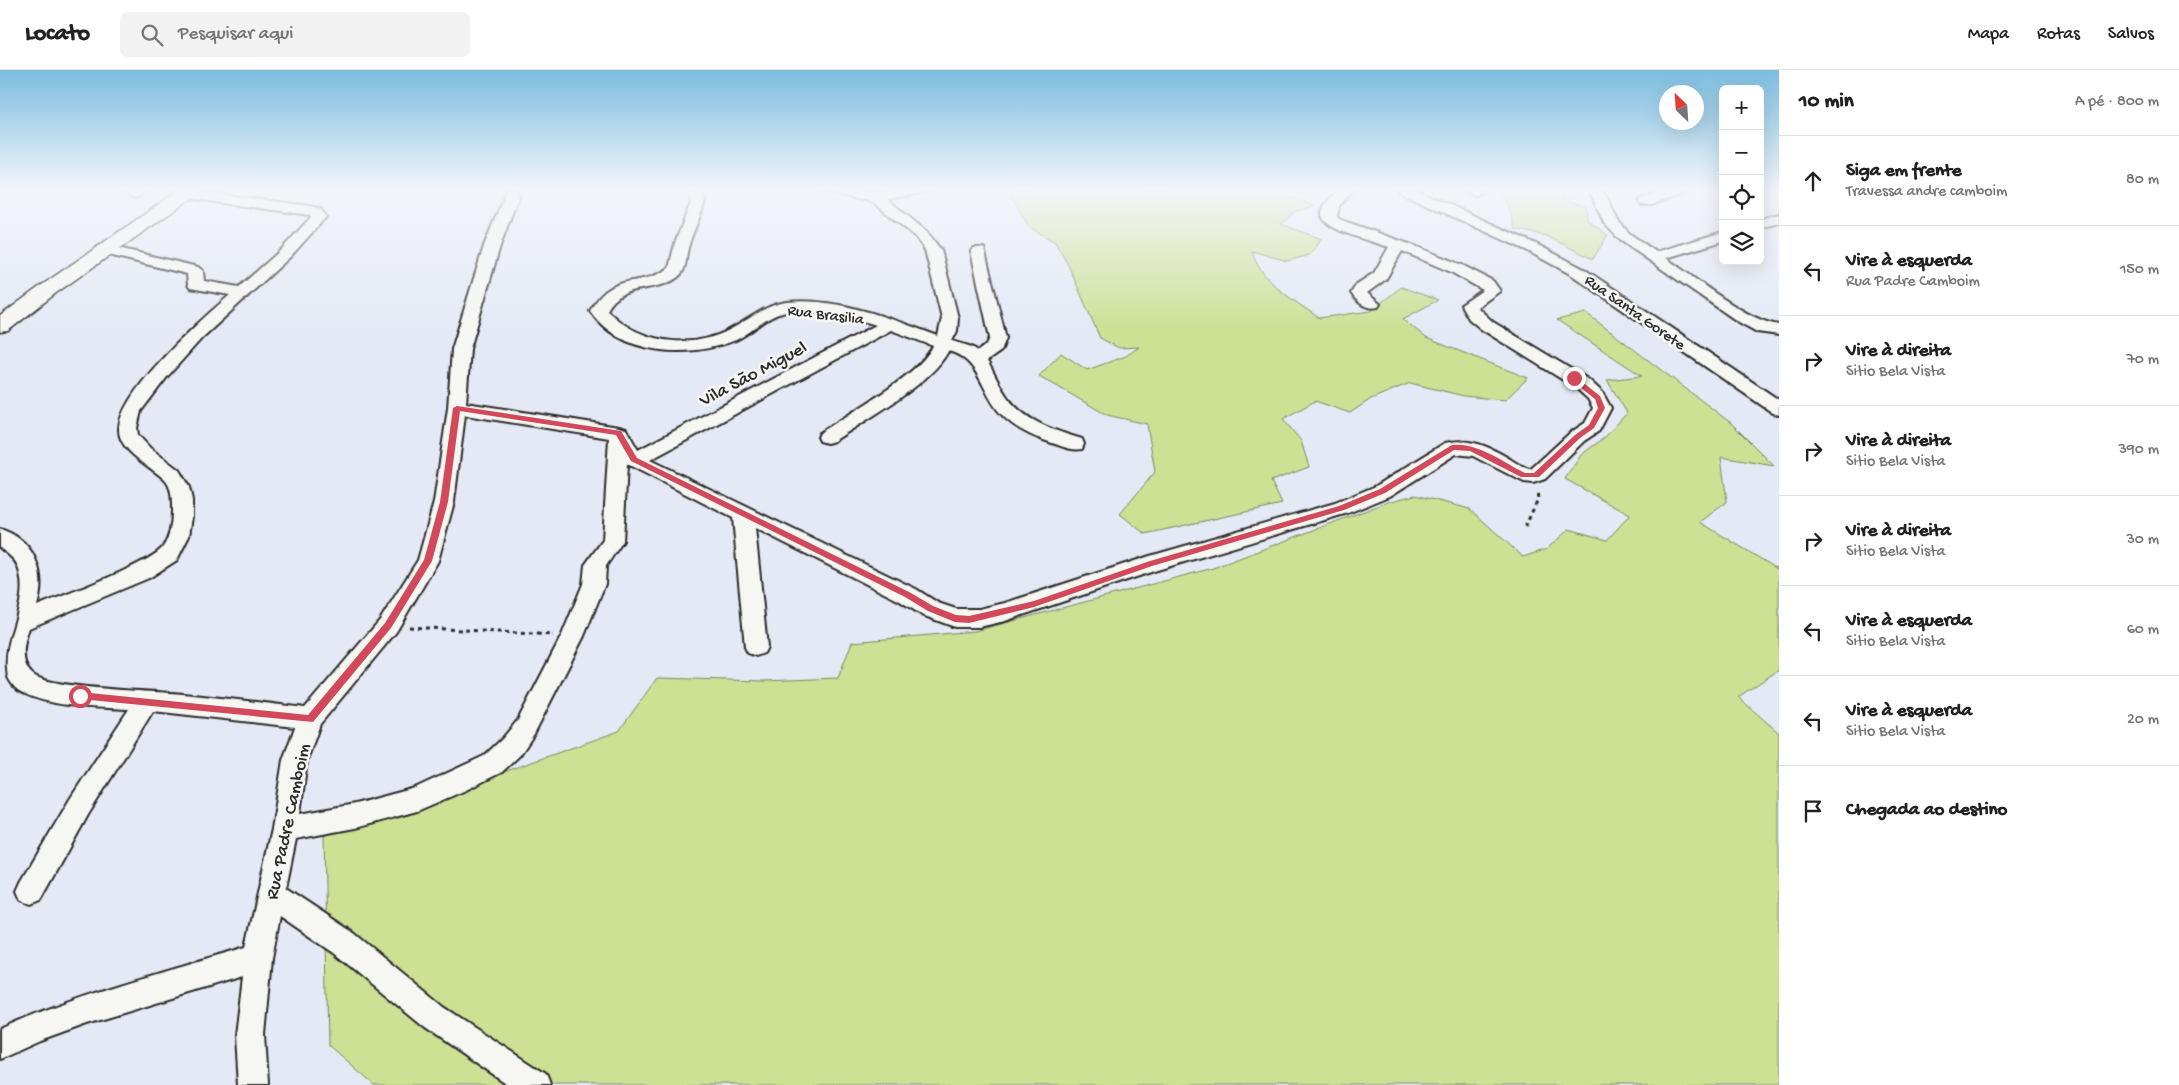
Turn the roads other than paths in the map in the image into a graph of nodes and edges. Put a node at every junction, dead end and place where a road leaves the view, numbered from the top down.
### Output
1 (125, 236) edge
2 (303, 236) edge
3 (496, 236) edge
4 (685, 236) edge
5 (920, 236) edge
6 (1372, 236) edge
7 (1510, 236) edge
8 (1624, 236) edge
9 (1719, 237) edge
10 (1398, 245) junction
11 (105, 250) junction
12 (979, 251) dead end
13 (1655, 257) junction
14 (244, 292) junction
15 (1372, 304) dead end
16 (890, 324) junction
17 (0, 326) edge
18 (1776, 332) edge
19 (944, 344) junction
20 (977, 360) junction
21 (457, 408) junction
22 (1779, 409) edge
23 (619, 433) junction
24 (827, 437) dead end
25 (1075, 444) dead end
26 (634, 460) junction
27 (743, 513) junction
28 (0, 537) edge
29 (20, 622) junction
30 (756, 647) dead end
31 (147, 701) junction
32 (310, 719) junction
33 (285, 829) junction
34 (31, 891) dead end
35 (271, 894) junction
36 (258, 958) junction
37 (0, 1044) edge
38 (253, 1085) edge
39 (535, 1085) edge

1 - 11 street
2 - 14 street
3 - 21 street, Rua Padre Camboim
4 - 16 street, Rua Brasilia
5 - 19 street
6 - 10 street
7 - 22 street, Rua Santa Gorete
8 - 13 street
9 - 13 street
10 - 15 street
10 - 27 street
11 - 14 street
11 - 17 street
12 - 20 street
13 - 18 street
14 - 29 street
16 - 19 street
16 - 26 street, Vila São Miguel
19 - 20 street
19 - 24 street
20 - 25 street
21 - 23 street
21 - 32 street, Rua Padre Camboim
23 - 26 street
23 - 33 street
26 - 27 street
27 - 30 street
28 - 29 street
29 - 31 street
31 - 32 street
31 - 34 street
32 - 33 street, Rua Padre Camboim
33 - 35 street, Rua Padre Camboim
35 - 36 street, Rua Padre Camboim
35 - 39 street
36 - 37 street
36 - 38 street, Rua Padre Camboim

